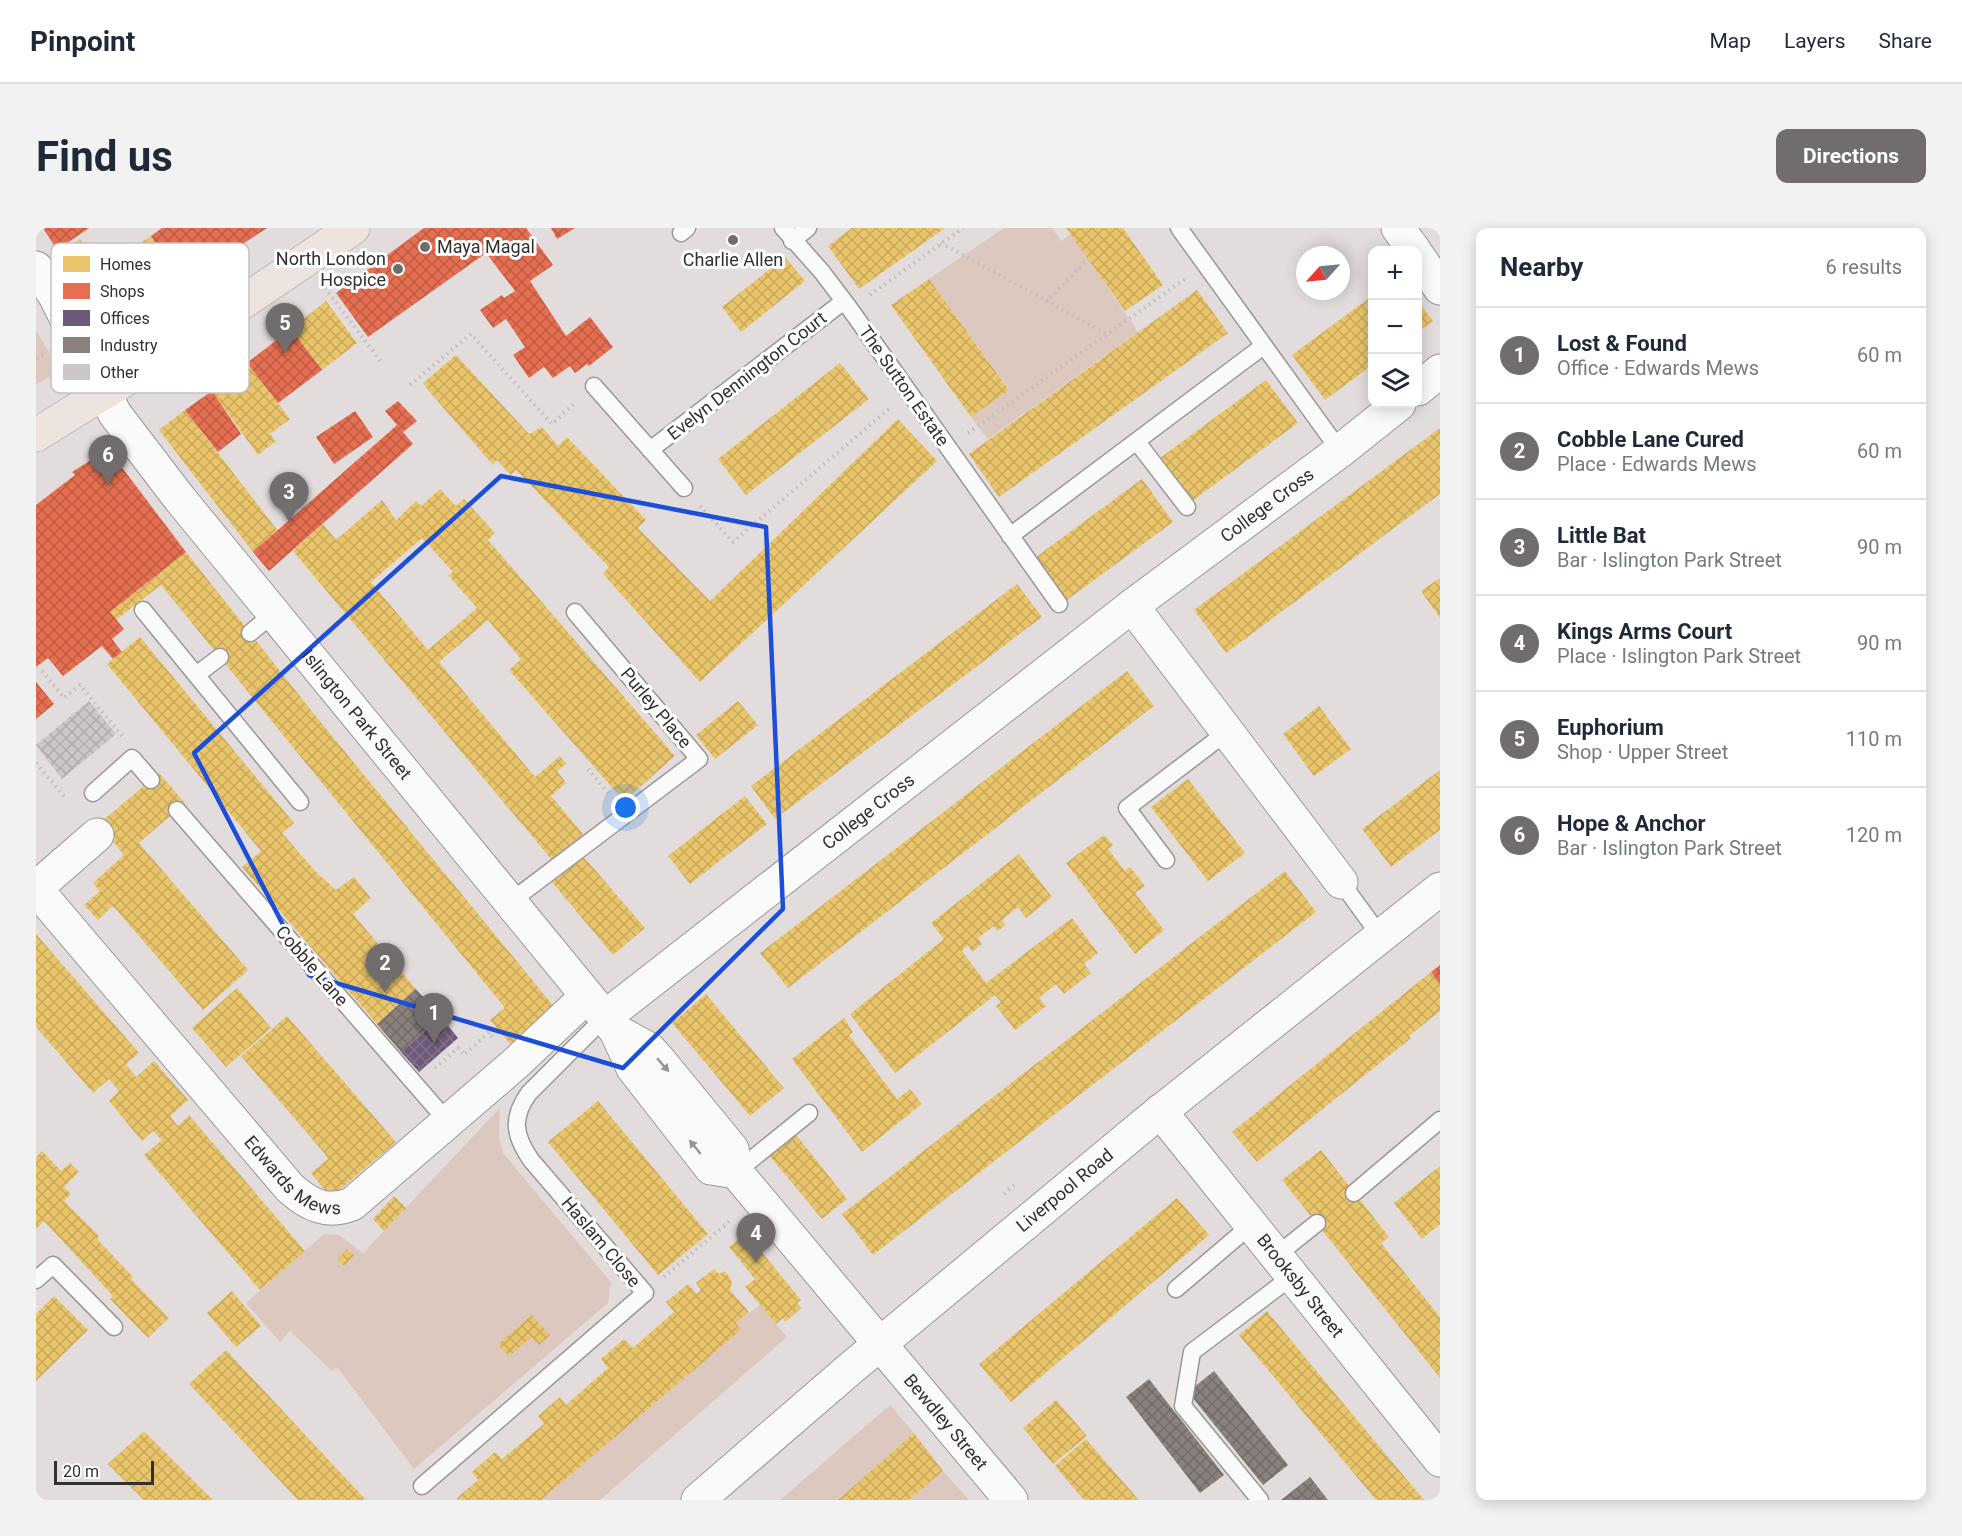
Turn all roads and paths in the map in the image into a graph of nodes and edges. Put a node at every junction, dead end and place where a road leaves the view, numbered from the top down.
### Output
1 (353, 228) edge
2 (808, 228) edge
3 (963, 228) edge
4 (1179, 228) edge
5 (1398, 228) edge
6 (787, 234) edge
7 (941, 243) junction
8 (1410, 246) edge
9 (1088, 259) dead end
10 (1422, 262) edge
11 (1205, 265) junction
12 (325, 287) dead end
13 (42, 288) edge
14 (1440, 288) edge
15 (249, 297) edge
16 (1046, 302) junction
17 (51, 303) edge
18 (847, 305) junction
19 (1107, 334) junction
20 (1262, 347) junction
21 (50, 352) dead end
22 (36, 358) edge
23 (382, 363) dead end
24 (1440, 371) edge
25 (410, 385) dead end
26 (1422, 386) edge
27 (594, 387) joint
28 (909, 391) junction
29 (104, 394) joint
30 (1395, 408) edge
31 (36, 435) edge
32 (1137, 442) junction
33 (948, 448) junction
34 (650, 450) junction
35 (1340, 451) junction
36 (684, 488) joint
37 (1187, 507) dead end
38 (1010, 536) junction
39 (1059, 604) dead end
40 (1132, 606) junction
41 (143, 610) dead end
42 (575, 612) dead end
43 (219, 657) dead end
44 (42, 671) dead end
45 (196, 675) junction
46 (1227, 732) junction
47 (132, 758) junction
48 (588, 769) dead end
49 (151, 780) dead end
50 (93, 793) dead end
51 (300, 802) dead end
52 (177, 810) dead end
53 (626, 814) junction
54 (97, 834) dead end
55 (1166, 860) dead end
56 (1341, 882) joint
57 (36, 888) edge
58 (1440, 890) edge
59 (510, 902) junction
60 (1381, 937) junction
61 (603, 1015) junction
62 (516, 1063) junction
63 (416, 1084) junction
64 (662, 1106) junction
65 (1160, 1112) junction
66 (809, 1113) dead end
67 (704, 1114) junction
68 (1440, 1120) edge
69 (448, 1122) junction
70 (736, 1172) junction
71 (1354, 1192) dead end
72 (1317, 1223) dead end
73 (1250, 1226) junction
74 (712, 1236) dead end
75 (1285, 1265) junction
76 (36, 1280) edge
77 (1176, 1289) dead end
78 (645, 1293) junction
79 (114, 1327) dead end
80 (880, 1344) junction
81 (1440, 1460) edge
82 (422, 1486) dead end
83 (698, 1500) edge
84 (1011, 1500) edge
85 (1260, 1500) edge

1 - 15 highway
2 - 6 lane, The Sutton Estate
3 - 7 path
4 - 11 lane
5 - 8 street
6 - 18 lane, The Sutton Estate
7 - 16 path
7 - 18 path
9 - 16 path
10 - 14 street
11 - 19 path
11 - 20 lane
12 - 23 path
13 - 17 street, Islington Park Street
16 - 19 path
18 - 28 lane, The Sutton Estate
18 - 34 lane, Evelyn Dennington Court
19 - 33 path
20 - 32 lane
20 - 35 lane
21 - 22 path
24 - 26 street
25 - 27 path
27 - 34 lane, Evelyn Dennington Court
28 - 33 lane, The Sutton Estate
28 - 36 path
29 - 31 highway
29 - 59 street, Islington Park Street
30 - 35 street, College Cross
32 - 37 lane
32 - 38 lane
33 - 38 lane, The Sutton Estate
34 - 36 lane, Evelyn Dennington Court
35 - 40 street, College Cross
38 - 39 lane, The Sutton Estate
40 - 46 street
40 - 61 street, College Cross
41 - 45 lane
42 - 53 lane, Purley Place
43 - 45 lane
44 - 47 path
45 - 51 lane
46 - 55 lane
46 - 56 street
47 - 49 lane
47 - 50 lane
48 - 53 path
52 - 63 lane, Cobble Lane
53 - 59 lane, Purley Place
54 - 57 street, Edwards Mews
56 - 60 lane
57 - 69 street, Edwards Mews
58 - 60 street, Liverpool Road
59 - 61 street, Islington Park Street
60 - 65 street, Liverpool Road
61 - 62 street, Edwards Mews
61 - 64 street, Islington Park Street
61 -> 67 street, Islington Park Street
61 - 78 lane, Haslam Close
62 - 63 path
62 - 69 street, Edwards Mews
63 - 69 lane, Cobble Lane
64 - 67 lane
70 -> 64 street, Islington Park Street
65 - 73 street, Brooksby Street
65 - 80 street, Liverpool Road
66 - 70 lane
67 - 70 street, Islington Park Street
68 - 71 lane
70 - 80 street, Islington Park Street
72 - 75 lane
73 - 75 street, Brooksby Street
73 - 77 lane
74 - 78 path
75 - 81 street, Brooksby Street
75 - 85 lane
76 - 79 lane
78 - 82 lane, Haslam Close
80 - 83 street, Liverpool Road
80 - 84 street, Bewdley Street

